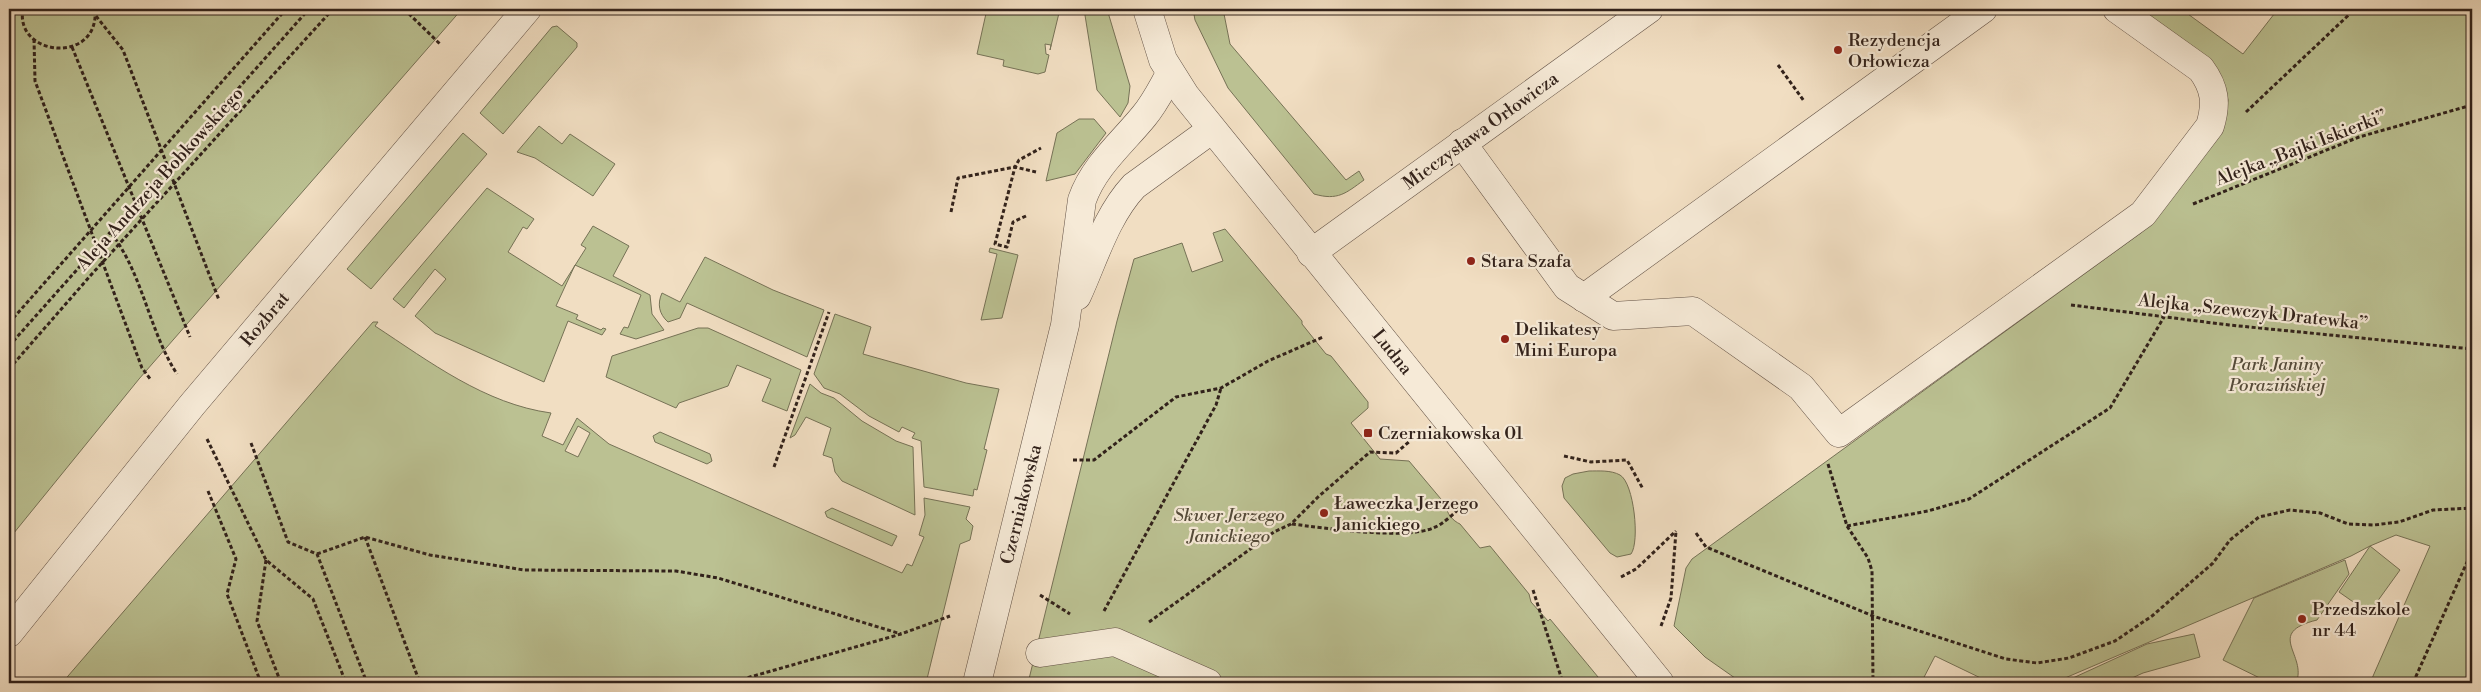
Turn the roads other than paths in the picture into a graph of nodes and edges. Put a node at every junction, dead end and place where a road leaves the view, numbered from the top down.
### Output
1 (526, 9) edge
2 (1147, 9) edge
3 (1649, 9) edge
4 (1982, 9) edge
5 (2117, 9) edge
6 (1170, 74) junction
7 (1211, 130) junction
8 (1462, 144) junction
9 (1311, 253) junction
10 (1584, 298) junction
11 (1065, 325) junction
12 (9, 633) edge
13 (1040, 653) dead end
14 (977, 683) edge
15 (1208, 683) edge
16 (1660, 683) edge

1 - 12 street, Rozbrat
2 - 6 street, Ludna
3 - 8 street, Mieczysława Orłowicza
4 - 10 street
5 - 10 street
6 - 7 street, Ludna
6 - 11 street, Czerniakowska
7 - 9 street, Ludna
7 - 11 street, Czerniakowska
8 - 9 street, Mieczysława Orłowicza
8 - 10 street
9 - 16 street, Ludna
11 - 14 street, Czerniakowska
13 - 15 street

